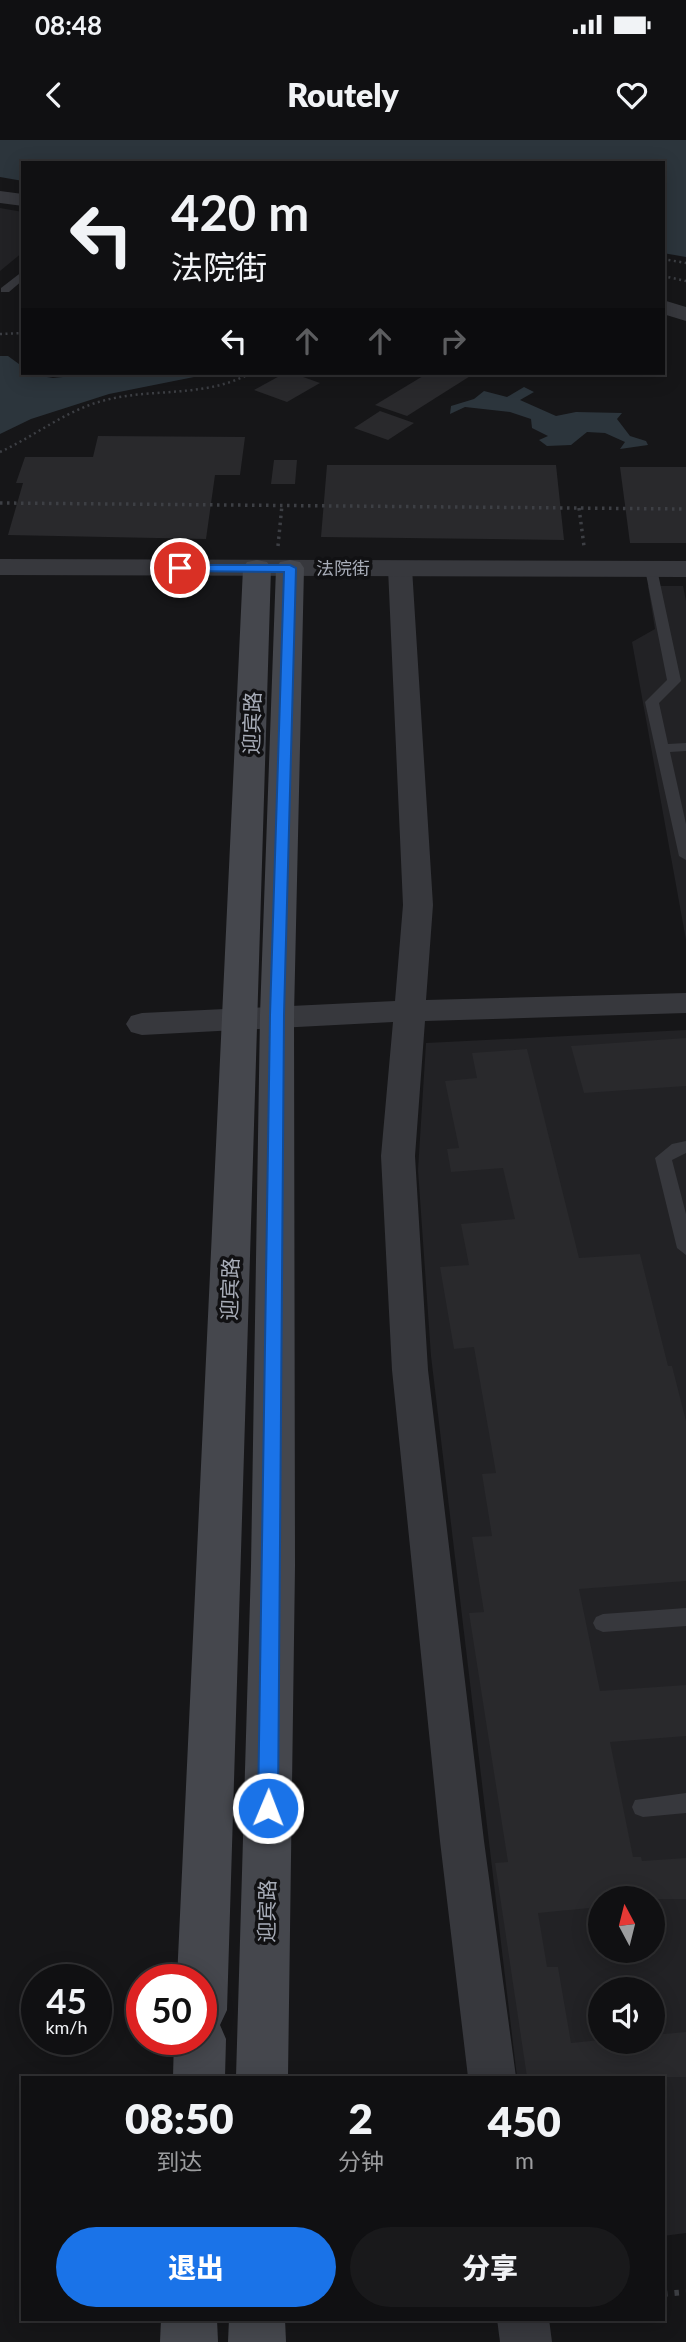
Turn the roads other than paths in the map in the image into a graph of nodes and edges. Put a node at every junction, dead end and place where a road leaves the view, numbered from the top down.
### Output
1 (0, 197) edge
2 (21, 200) edge
3 (21, 276) edge
4 (5, 290) dead end
5 (665, 308) edge
6 (686, 314) edge
7 (0, 567) edge
8 (274, 568) junction
9 (400, 568) junction
10 (651, 569) junction
11 (686, 569) edge
12 (686, 747) edge
13 (662, 748) junction
14 (686, 856) edge
15 (686, 1003) edge
16 (407, 1012) junction
17 (258, 1016) junction
18 (142, 1024) dead end
19 (686, 1147) edge
20 (686, 1248) edge
21 (686, 1617) edge
22 (603, 1623) dead end
23 (686, 1803) edge
24 (643, 1807) dead end
25 (204, 1964) edge
26 (200, 2055) edge
27 (199, 2076) edge
28 (262, 2076) edge
29 (492, 2076) edge
30 (189, 2321) edge
31 (257, 2321) edge
32 (523, 2321) edge
33 (189, 2342) edge
34 (257, 2342) edge
35 (526, 2342) edge

1 - 2 street
3 - 4 lane
5 - 6 street
7 - 8 street, 法院街
8 - 9 street, 法院街
8 - 17 main road, 迎宾路
9 - 10 street, 法院街
9 - 16 street
10 - 11 street, 法院街
10 - 13 lane
12 - 13 lane
13 - 14 lane
15 - 16 street
16 - 17 street
16 - 29 street
17 - 18 street
17 - 25 main road, 迎宾路
17 - 28 main road, 迎宾路
19 - 20 lane
21 - 22 lane
23 - 24 lane
26 - 27 main road
30 - 33 main road
31 - 34 main road
32 - 35 street

